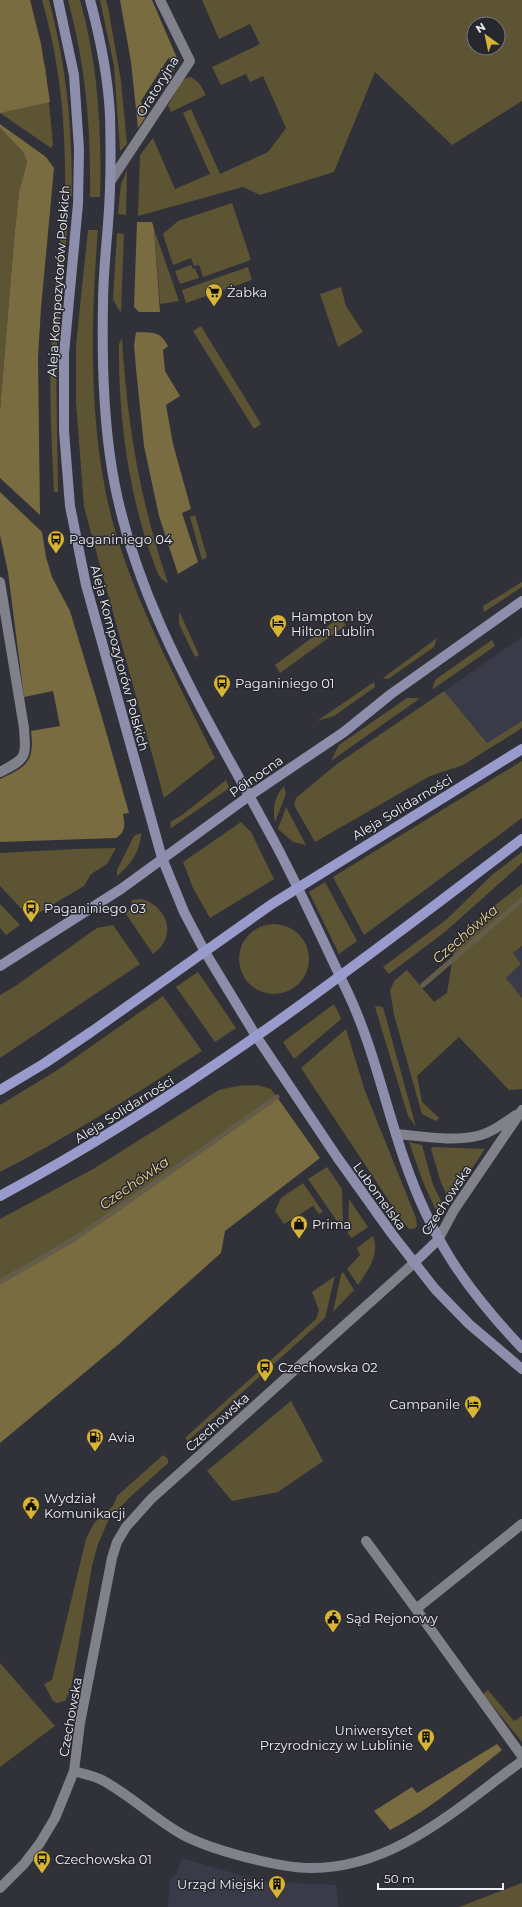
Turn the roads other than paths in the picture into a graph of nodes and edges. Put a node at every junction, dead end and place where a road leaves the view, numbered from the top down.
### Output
1 (58, 0) edge
2 (90, 0) edge
3 (160, 0) edge
4 (110, 182) junction
5 (0, 582) edge
6 (522, 601) edge
7 (522, 749) edge
8 (0, 772) edge
9 (249, 796) junction
10 (522, 839) edge
11 (162, 858) junction
12 (297, 888) junction
13 (205, 952) junction
14 (0, 966) edge
15 (340, 977) junction
16 (256, 1036) junction
17 (0, 1090) edge
18 (521, 1112) edge
19 (396, 1134) junction
20 (0, 1196) edge
21 (438, 1240) junction
22 (414, 1263) junction
23 (522, 1348) edge
24 (522, 1369) edge
25 (522, 1524) edge
26 (366, 1541) dead end
27 (416, 1609) junction
28 (522, 1756) edge
29 (522, 1761) edge
30 (74, 1771) junction
31 (0, 1888) edge

1 - 11 street, Aleja Kompozytorów Polskich
2 - 4 street
3 - 4 street, Oratoryjna
4 - 9 street
5 - 8 street
6 - 9 street, Północna
7 - 12 main road, Aleja Solidarności
9 - 11 street, Północna
9 - 12 street
10 - 15 main road
11 - 13 street, Aleja Kompozytorów Polskich
11 - 14 street, Północna
12 - 13 main road, Aleja Solidarności
12 - 15 street, Lubomelska
13 - 16 street, Lubomelska
13 - 17 main road
15 - 16 main road, Aleja Solidarności
15 - 19 street, Lubomelska
16 - 20 main road, Aleja Solidarności
16 - 22 street, Lubomelska
18 - 19 street, Czechowska
18 - 21 street, Czechowska
19 - 21 street, Lubomelska
21 - 22 street, Czechowska
21 - 23 street, Lubomelska
22 - 24 street, Lubomelska
22 - 30 street, Czechowska
25 - 27 street
26 - 27 street
27 - 28 street
29 - 30 street
30 - 31 street, Czechowska

